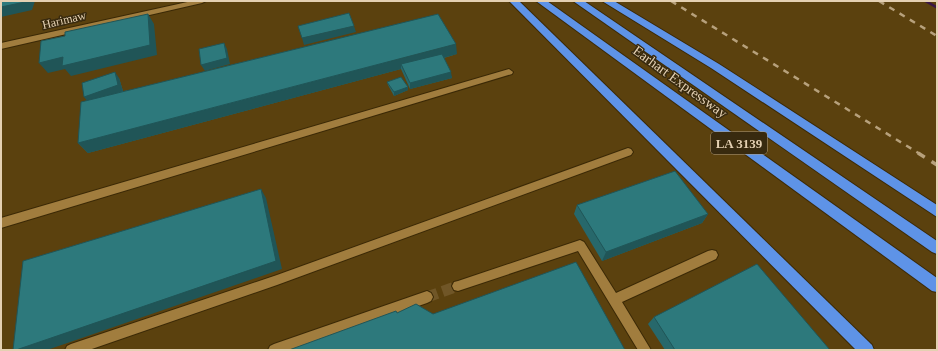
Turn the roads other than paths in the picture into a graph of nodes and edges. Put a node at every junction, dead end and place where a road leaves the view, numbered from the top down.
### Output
1 (202, 1) edge
2 (514, 1) edge
3 (541, 1) edge
4 (578, 1) edge
5 (607, 1) edge
6 (1, 46) edge
7 (509, 72) dead end
8 (628, 152) dead end
9 (937, 212) edge
10 (1, 223) edge
11 (937, 248) edge
12 (712, 255) dead end
13 (458, 286) tunnel mouth
14 (937, 286) edge
15 (427, 297) tunnel mouth
16 (614, 300) junction
17 (71, 350) edge
18 (274, 350) edge
19 (645, 350) edge
20 (867, 350) edge

1 - 6 street, Harimaw
2 - 20 highway
3 - 14 highway, Earhart Expressway / LA 3139
4 - 11 highway, Earhart Expressway / LA 3139
5 - 9 highway
7 - 10 street
8 - 17 street
12 - 16 street
13 - 16 street
15 - 18 street
16 - 19 street

